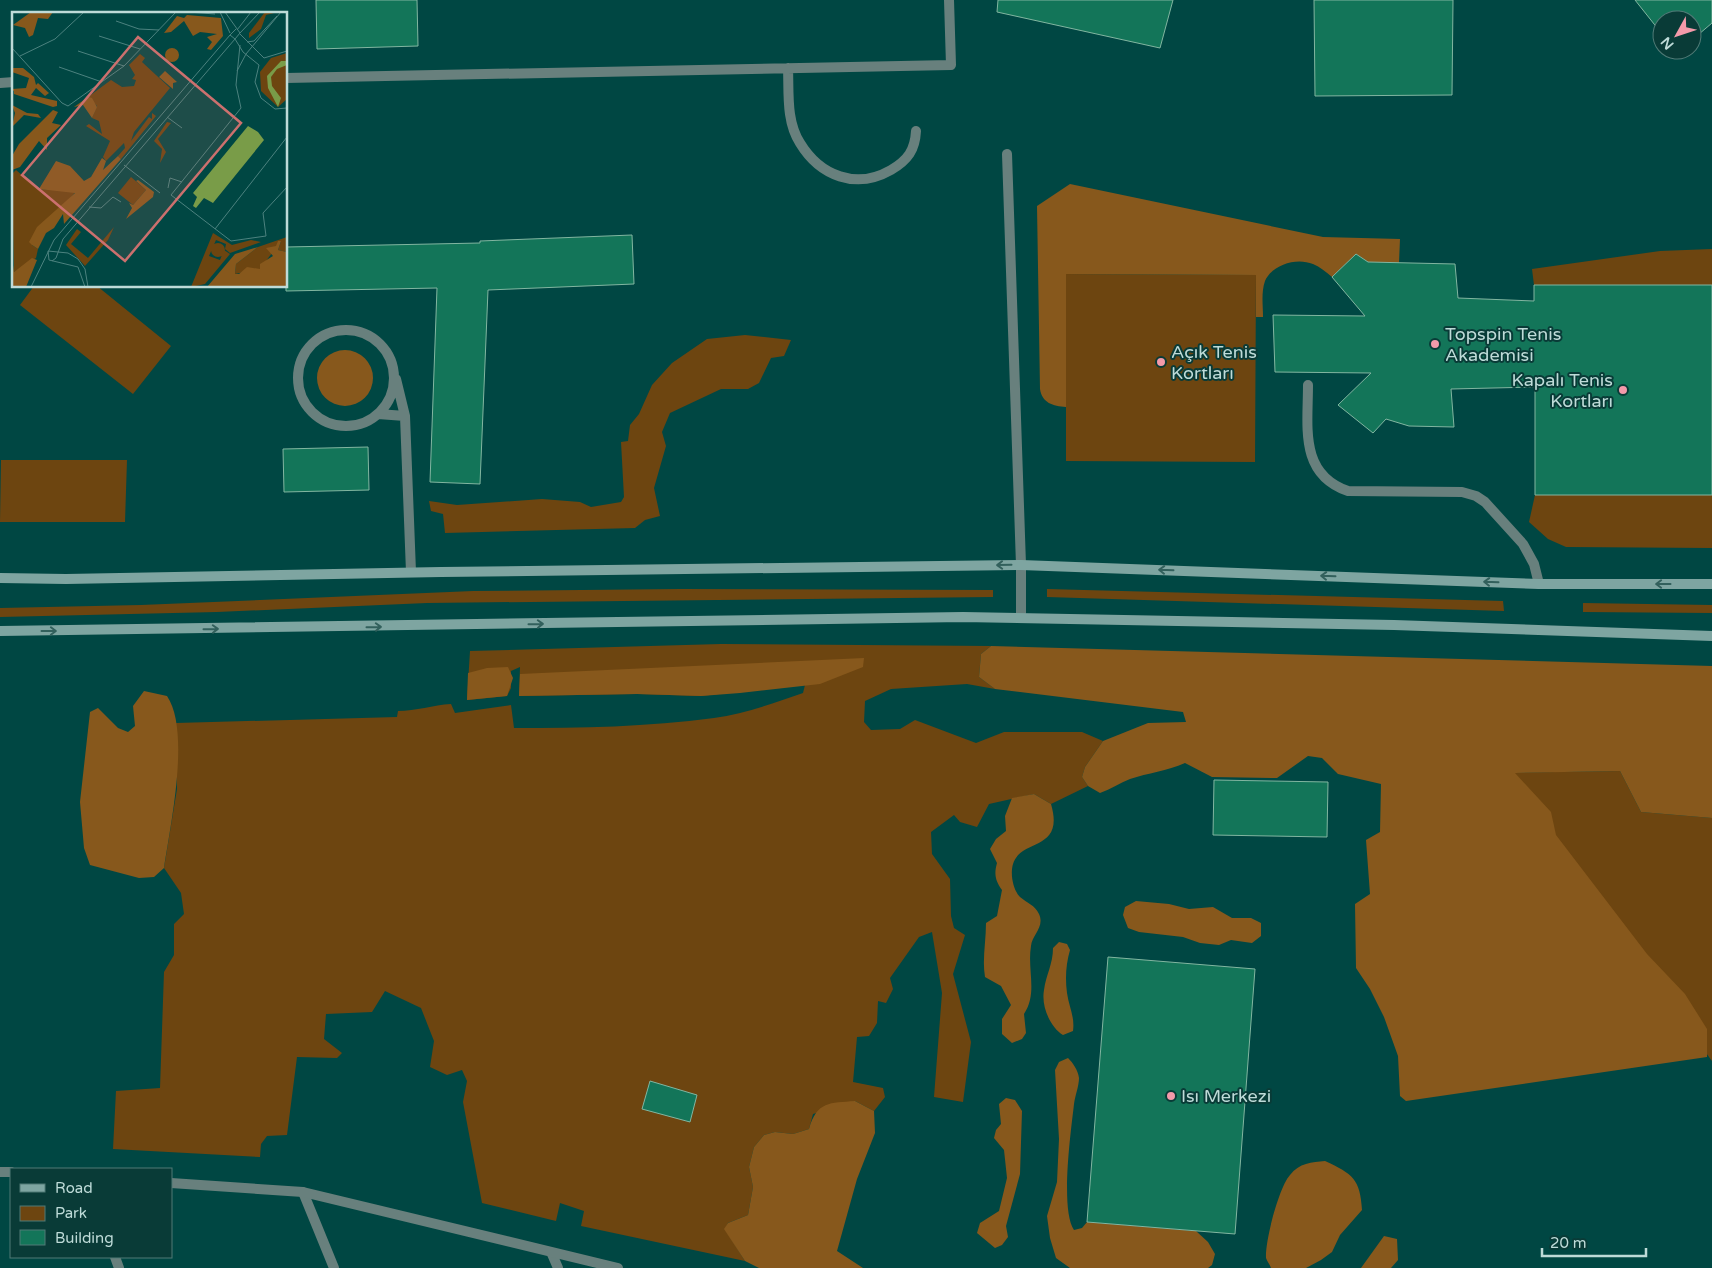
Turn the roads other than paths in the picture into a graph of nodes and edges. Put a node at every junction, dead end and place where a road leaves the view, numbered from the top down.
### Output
1 (949, 0) edge
2 (788, 68) junction
3 (288, 78) edge
4 (916, 130) dead end
5 (1007, 154) dead end
6 (393, 369) junction
7 (1308, 385) dead end
8 (378, 414) junction
9 (405, 416) junction
10 (1021, 565) junction
11 (410, 572) junction
12 (0, 578) edge
13 (1540, 584) junction
14 (1712, 584) edge
15 (1021, 618) junction
16 (0, 631) edge
17 (1712, 636) edge
18 (172, 1183) edge
19 (303, 1192) junction
20 (552, 1254) junction
21 (334, 1268) edge
22 (558, 1268) edge
23 (618, 1268) edge

1 - 2 street
2 - 3 street
2 - 4 street
5 - 10 street
6 - 8 street
6 - 8 street
6 - 9 street
7 - 13 street
8 - 9 street
9 - 11 street
10 -> 11 street
13 -> 10 street
10 - 15 street
11 - 12 street
14 -> 13 street
16 -> 15 street
15 - 17 street
18 - 19 street
19 - 20 street
19 - 21 street
20 - 22 street
20 - 23 street

